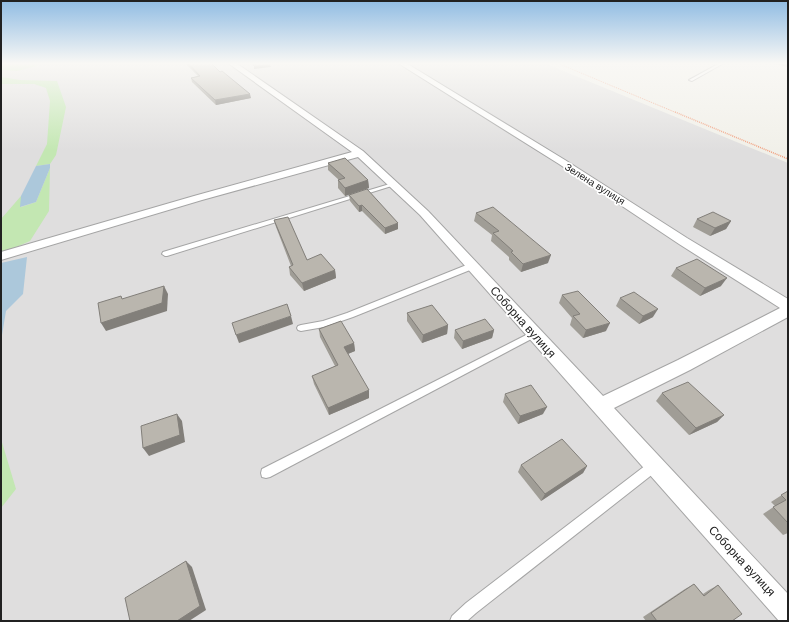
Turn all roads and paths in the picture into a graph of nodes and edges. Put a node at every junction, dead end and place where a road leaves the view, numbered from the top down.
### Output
1 (273, 92) edge
2 (448, 92) edge
3 (631, 92) edge
4 (360, 152) junction
5 (788, 159) edge
6 (394, 184) junction
7 (165, 254) dead end
8 (1, 256) edge
9 (472, 266) junction
10 (788, 306) edge
11 (788, 310) edge
12 (301, 328) dead end
13 (534, 334) junction
14 (600, 406) junction
15 (654, 466) junction
16 (266, 473) dead end
17 (788, 612) edge
18 (457, 621) edge

1 - 4 street, Соборна вулиця
2 - 10 street, Зелена вулиця
3 - 5 path
4 - 6 street, Соборна вулиця
4 - 8 street
6 - 7 lane
6 - 9 street, Соборна вулиця
9 - 12 lane
9 - 13 street, Соборна вулиця
11 - 14 street
13 - 14 street, Соборна вулиця
13 - 16 lane
14 - 15 street, Соборна вулиця
15 - 17 street, Соборна вулиця
15 - 18 lane

